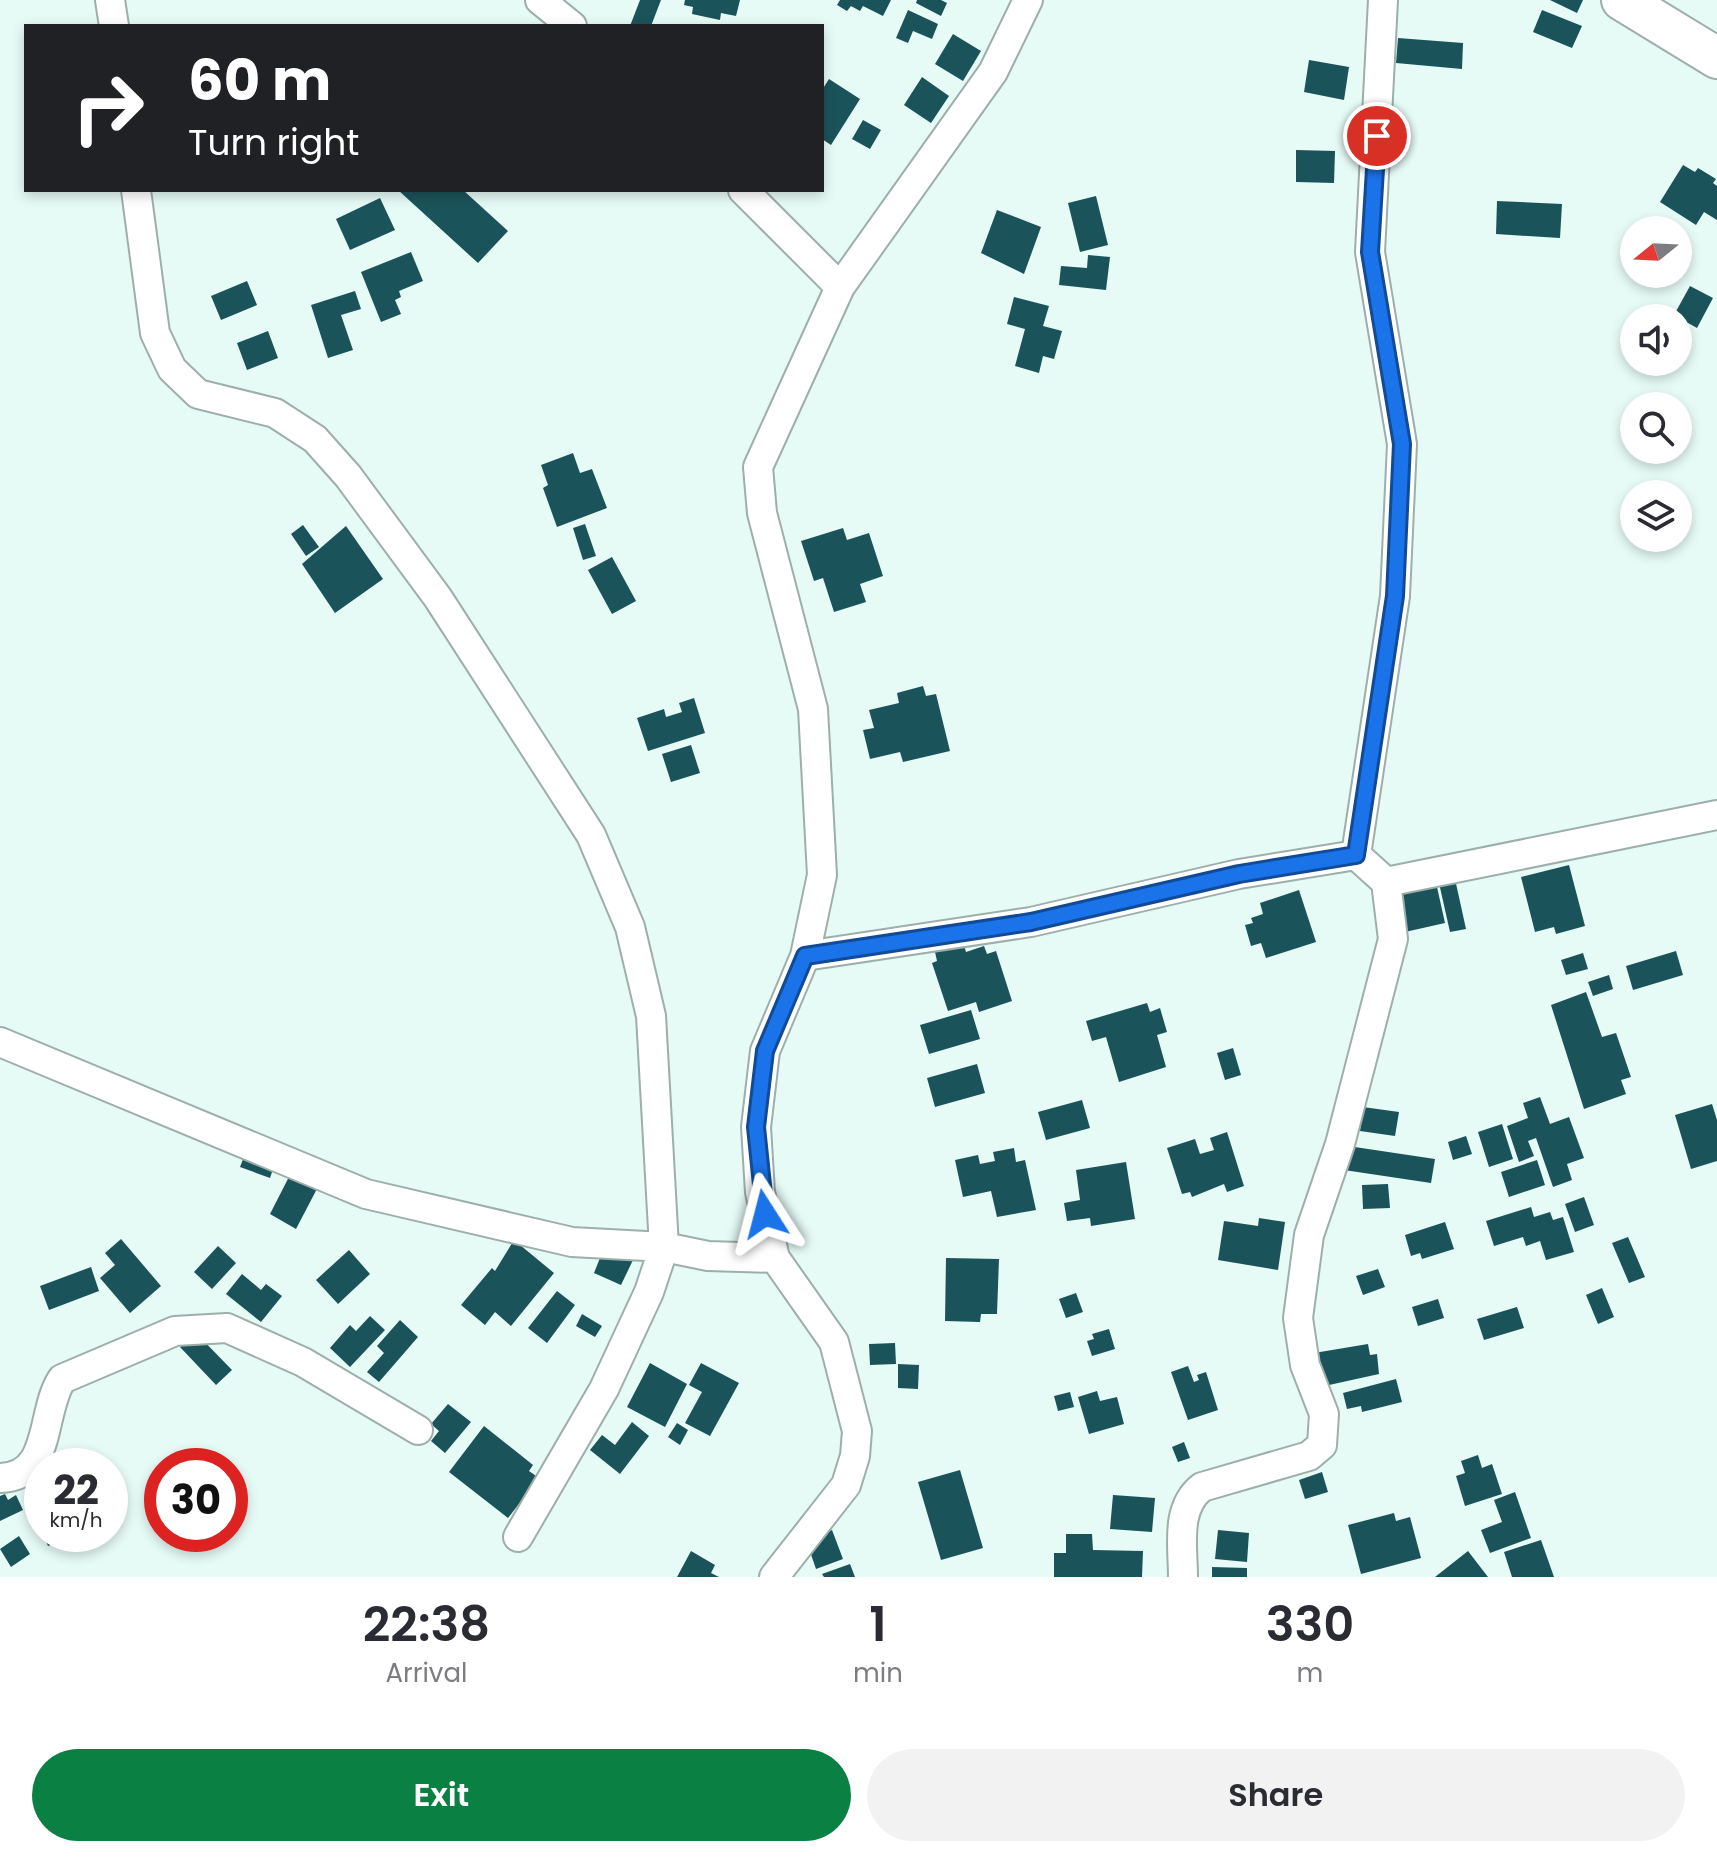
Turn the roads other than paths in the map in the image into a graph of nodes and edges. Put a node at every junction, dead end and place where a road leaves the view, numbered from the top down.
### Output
1 (110, 0) edge
2 (540, 0) edge
3 (1028, 0) edge
4 (1383, 0) edge
5 (1622, 0) edge
6 (114, 24) edge
7 (570, 24) edge
8 (1717, 58) edge
9 (136, 192) edge
10 (745, 192) edge
11 (840, 287) junction
12 (1717, 815) edge
13 (1356, 855) junction
14 (1386, 882) junction
15 (805, 956) junction
16 (0, 1042) edge
17 (664, 1247) junction
18 (775, 1258) junction
19 (418, 1430) dead end
20 (0, 1478) edge
21 (518, 1537) dead end
22 (774, 1577) edge
23 (1183, 1577) edge

1 - 6 street
2 - 7 street
3 - 11 street
4 - 13 street
5 - 8 street
9 - 17 street
10 - 11 street
11 - 15 street
12 - 14 street
13 - 14 street
13 - 15 street
14 - 23 street
15 - 18 street
16 - 17 street
17 - 18 street
17 - 21 street
18 - 22 street
19 - 20 street

